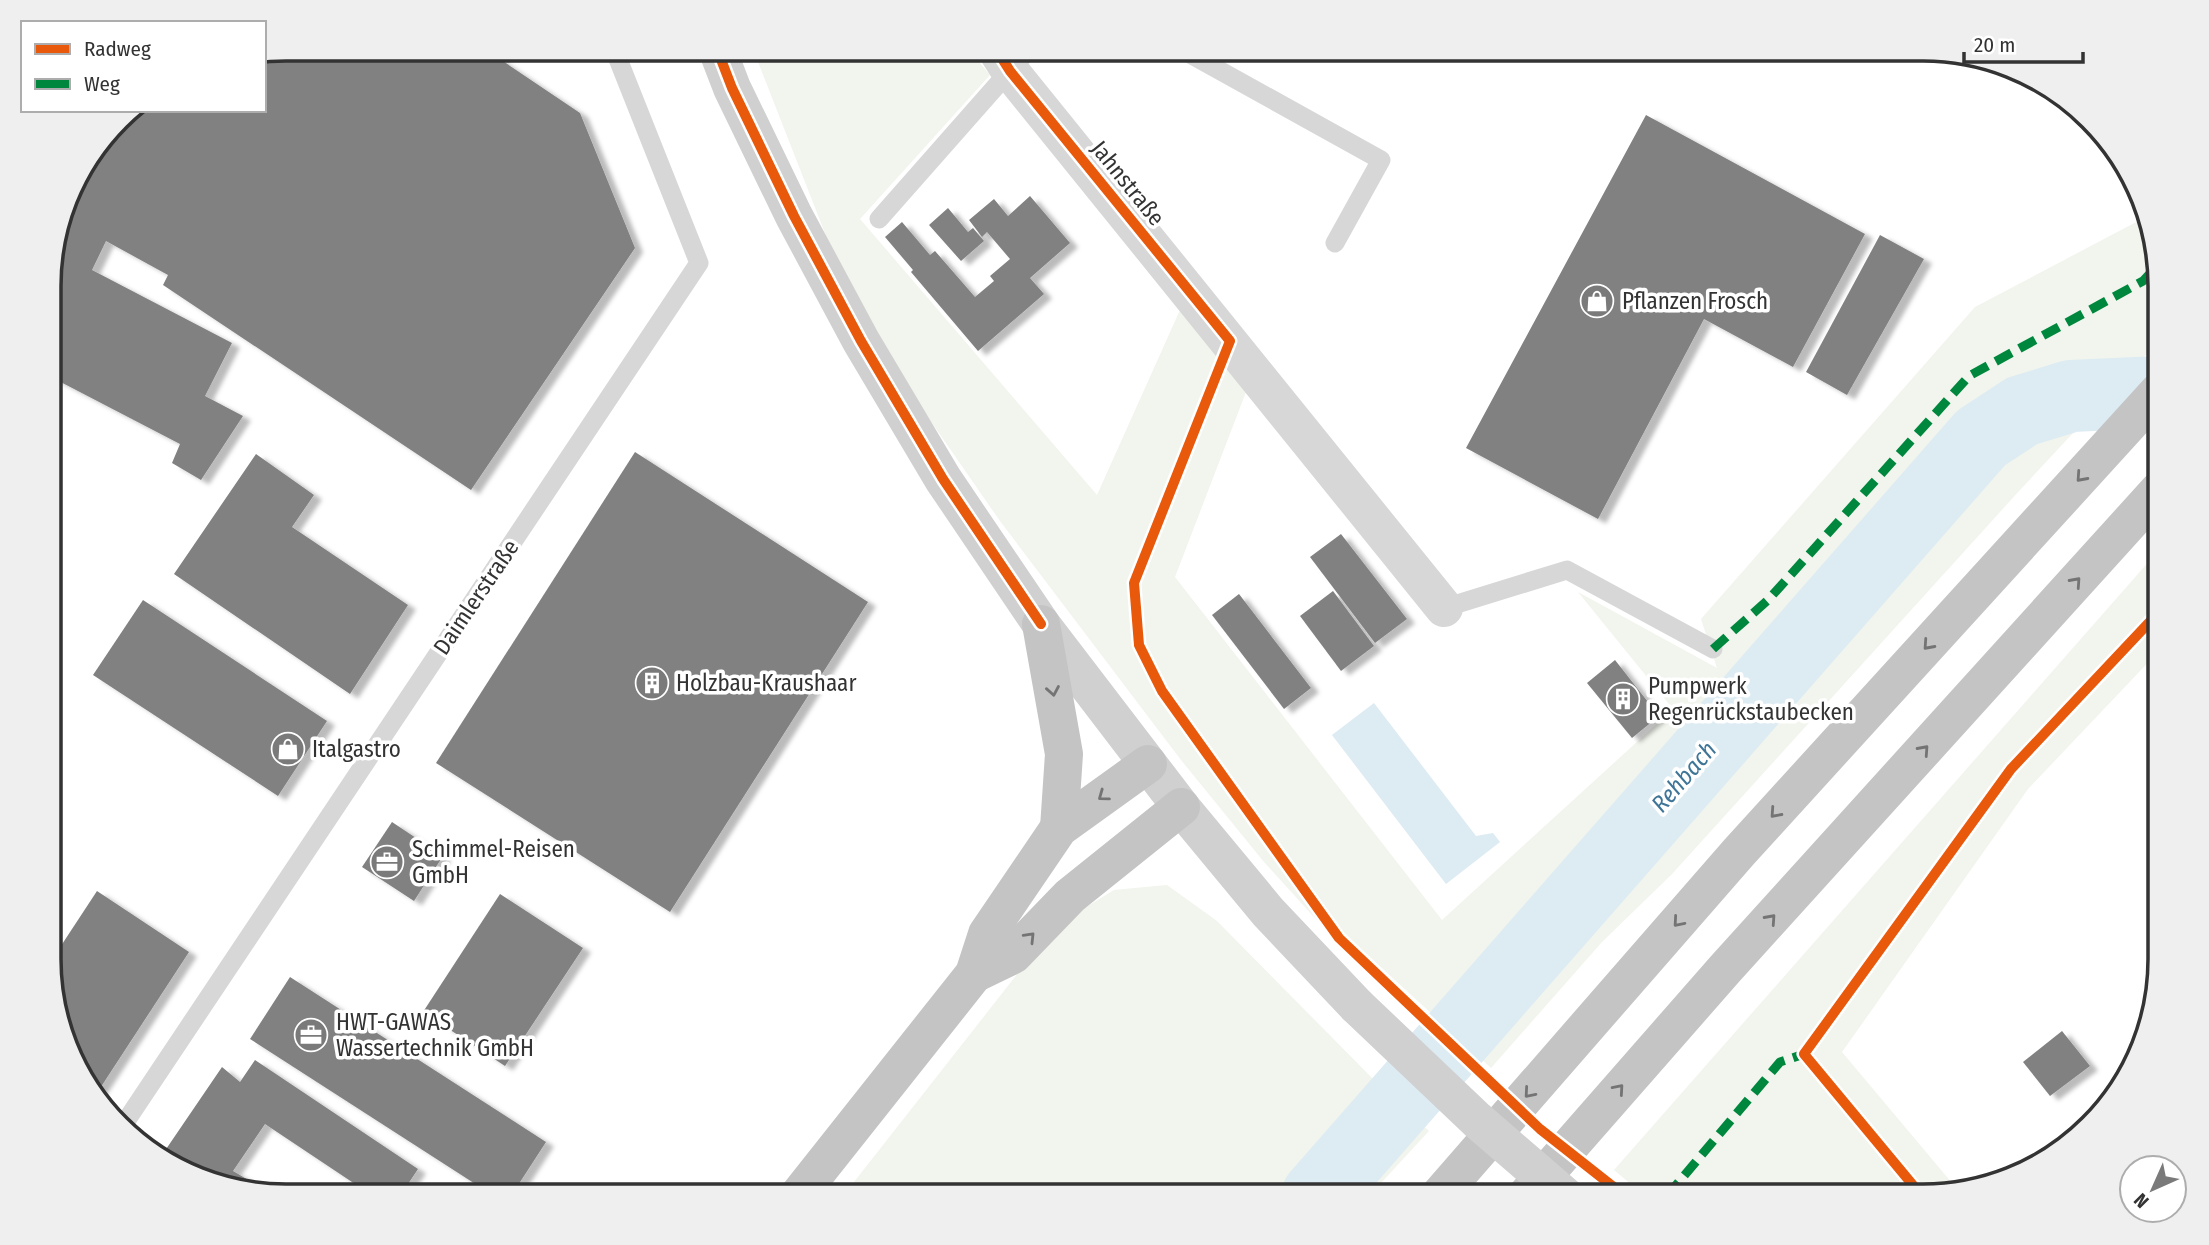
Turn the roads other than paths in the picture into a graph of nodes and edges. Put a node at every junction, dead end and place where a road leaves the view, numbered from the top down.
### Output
1 (619, 61) edge
2 (721, 61) edge
3 (1008, 61) edge
4 (1016, 61) edge
5 (1203, 61) edge
6 (879, 219) dead end
7 (1335, 243) dead end
8 (2147, 405) edge
9 (2147, 504) edge
10 (1444, 608) joint
11 (1041, 624) junction
12 (1713, 649) dead end
13 (1148, 764) junction
14 (1181, 807) junction
15 (1059, 828) junction
16 (974, 974) junction
17 (128, 1118) edge
18 (1450, 1183) edge
19 (1537, 1183) edge
20 (1550, 1183) edge
21 (808, 1184) edge

1 - 17 lane, Daimlerstraße
2 - 11 main road
3 - 6 lane
4 - 10 street, Jahnstraße
5 - 7 lane
8 -> 18 highway
19 -> 9 highway
10 - 12 lane
11 - 13 main road
11 -> 15 highway
13 - 14 main road
13 -> 15 highway
16 -> 14 highway
14 - 20 main road, bridge
15 - 16 highway
16 - 21 highway

